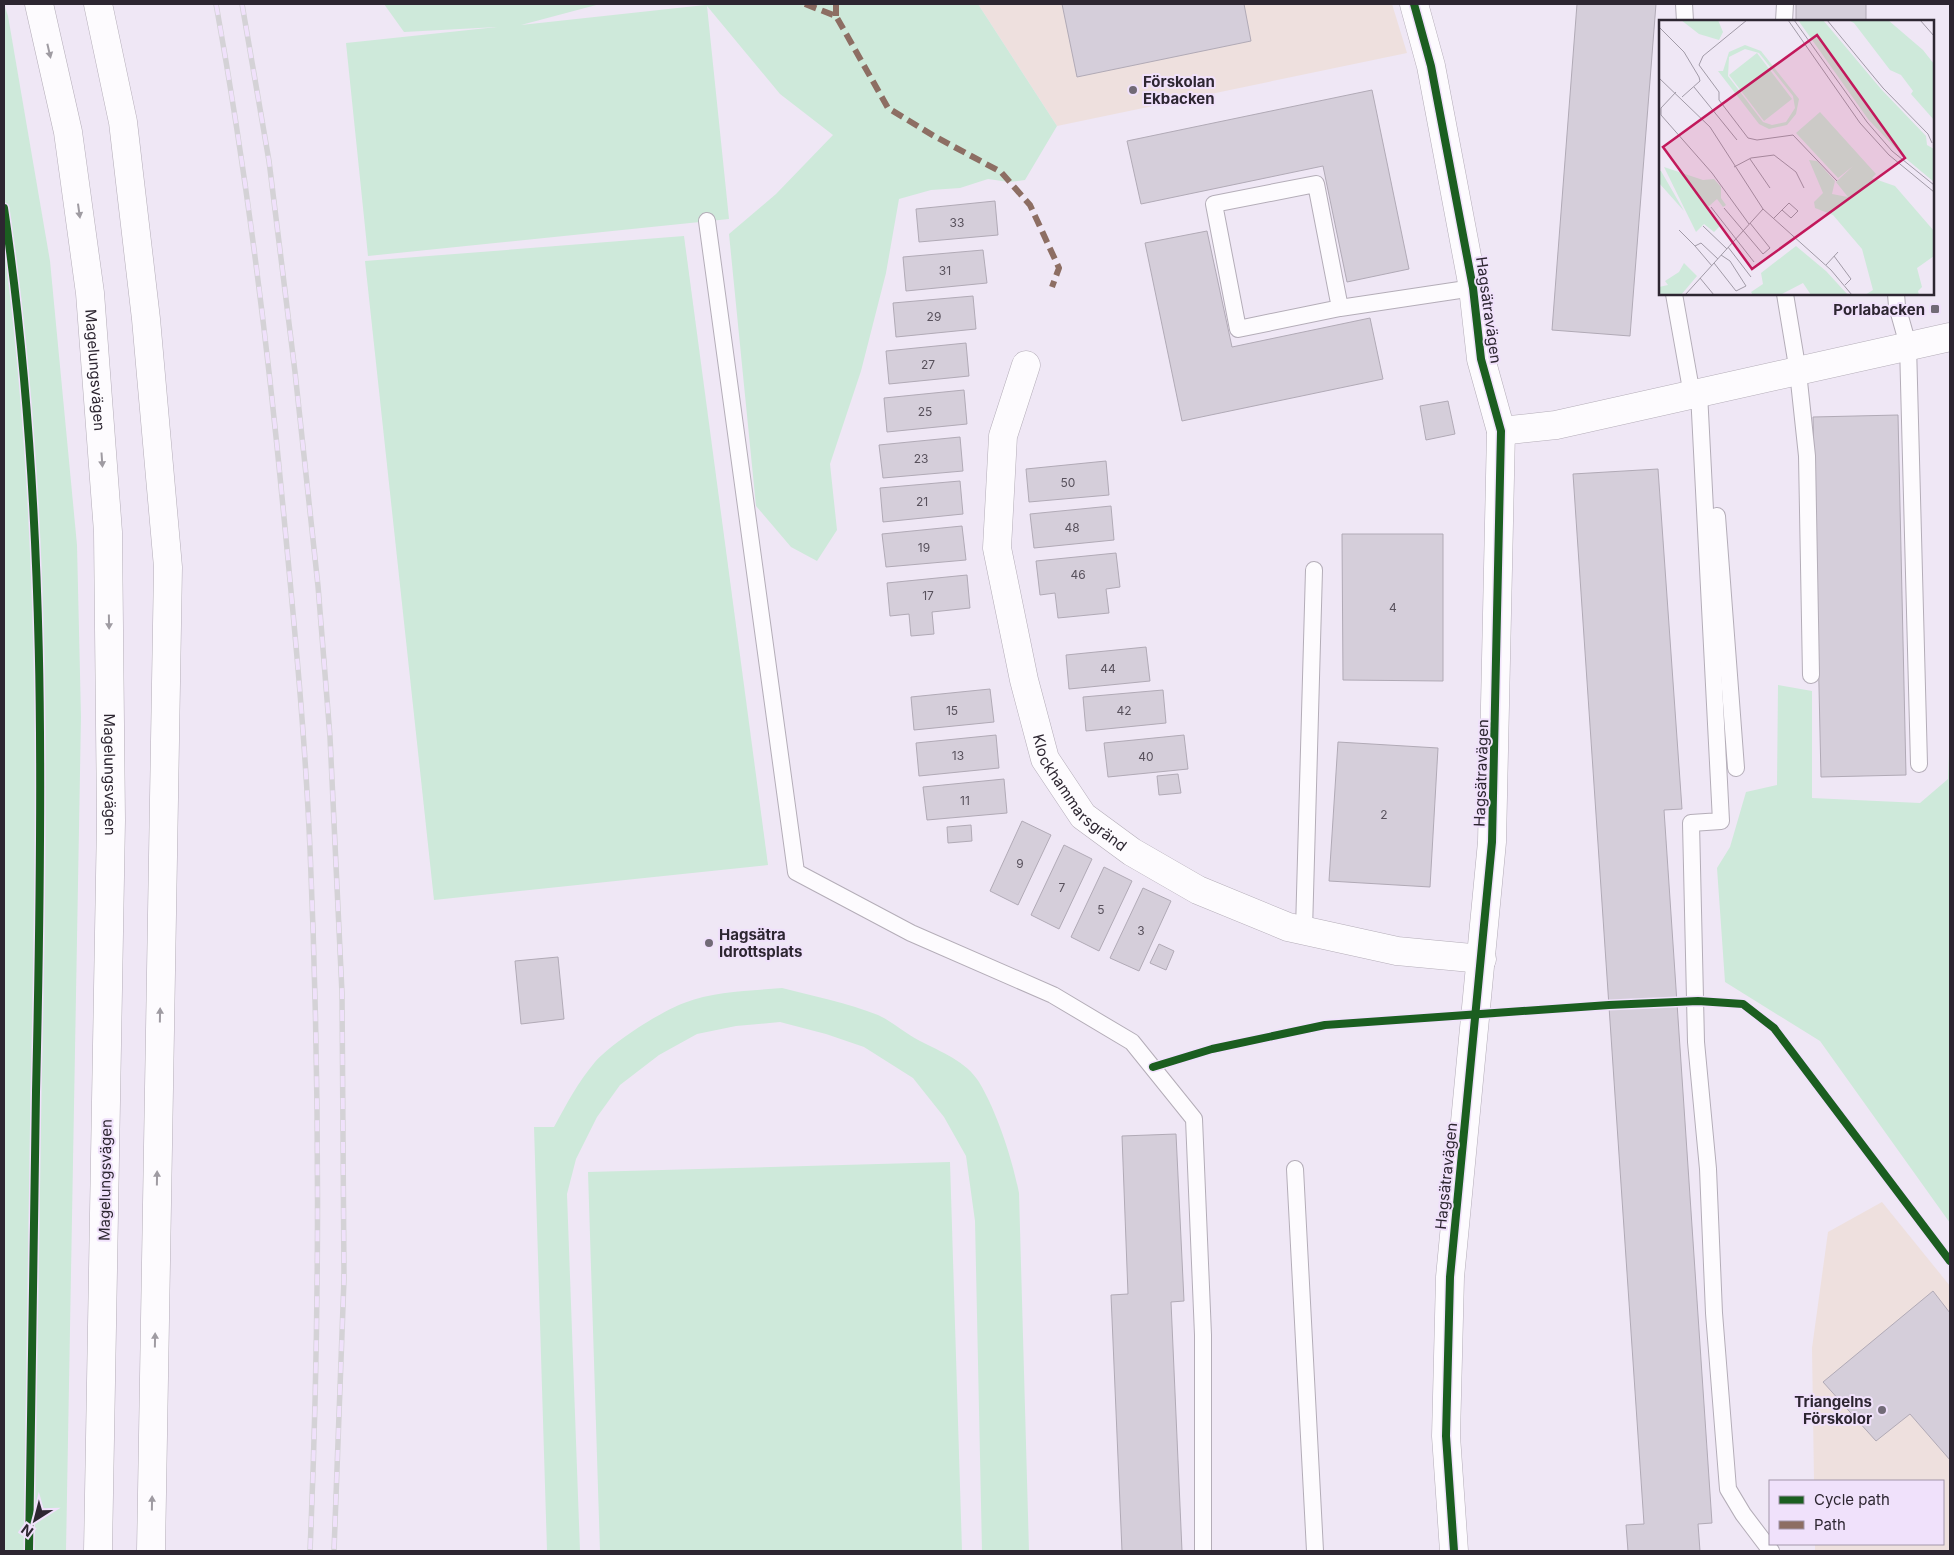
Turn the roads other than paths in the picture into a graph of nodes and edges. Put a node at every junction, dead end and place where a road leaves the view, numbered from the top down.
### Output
1 (39, 4) edge
2 (98, 4) edge
3 (1414, 4) edge
4 (1684, 4) edge
5 (1785, 4) edge
6 (1685, 20) edge
7 (1784, 20) edge
8 (708, 221) dead end
9 (1473, 288) junction
10 (1674, 295) edge
11 (1785, 295) edge
12 (1896, 295) edge
13 (1340, 308) junction
14 (1950, 337) edge
15 (1908, 346) junction
16 (1026, 365) dead end
17 (1798, 372) junction
18 (1700, 393) junction
19 (1501, 431) junction
20 (1314, 570) dead end
21 (1812, 675) dead end
22 (1919, 764) dead end
23 (1736, 768) dead end
24 (1304, 930) junction
25 (1482, 959) junction
26 (1296, 1169) dead end
27 (98, 1551) edge
28 (151, 1551) edge
29 (1204, 1551) edge
30 (1315, 1551) edge
31 (1454, 1551) edge
32 (1772, 1551) edge

1 -> 27 main road, Magelungsvägen
28 -> 2 main road
3 - 9 main road, Hagsätravägen
4 - 6 lane
5 - 7 lane
8 - 29 lane
9 - 13 lane
9 - 19 main road, Hagsätravägen
10 - 18 lane
11 - 17 lane
12 - 15 lane
13 - 13 lane
14 - 15 main road
15 - 17 main road
15 - 22 lane
16 - 24 main road, Klockhammarsgränd
17 - 18 main road
17 - 21 lane
18 - 19 main road
18 - 23 lane
18 - 32 lane
19 - 25 main road, Hagsätravägen
20 - 24 lane
24 - 25 main road, Klockhammarsgränd
25 - 31 main road, Hagsätravägen
26 - 30 lane

